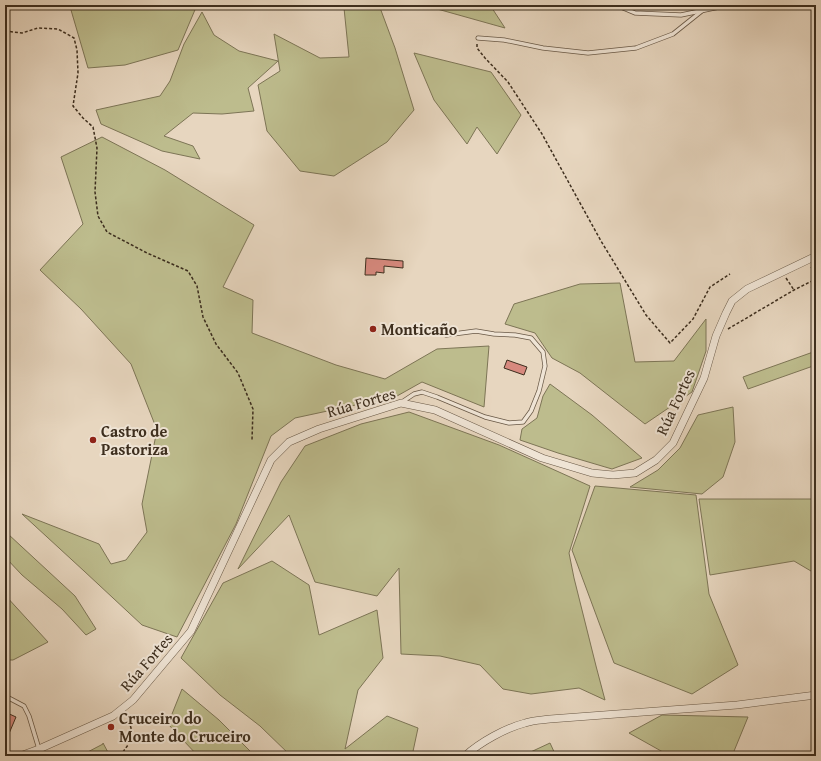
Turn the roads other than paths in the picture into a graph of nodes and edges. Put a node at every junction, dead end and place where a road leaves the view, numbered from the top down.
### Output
1 (616, 5) edge
2 (729, 5) edge
3 (703, 10) junction
4 (478, 38) road end
5 (816, 256) edge
6 (446, 335) dead end
7 (401, 403) junction
8 (816, 695) edge
9 (5, 696) edge
10 (39, 749) junction
11 (20, 756) edge
12 (465, 756) edge

1 - 3 lane
2 - 3 lane
3 - 4 lane
5 - 7 street, Rúa Fortes
6 - 7 lane
7 - 10 street, Rúa Fortes
8 - 12 street
9 - 10 lane
10 - 11 street, Rúa Fortes

